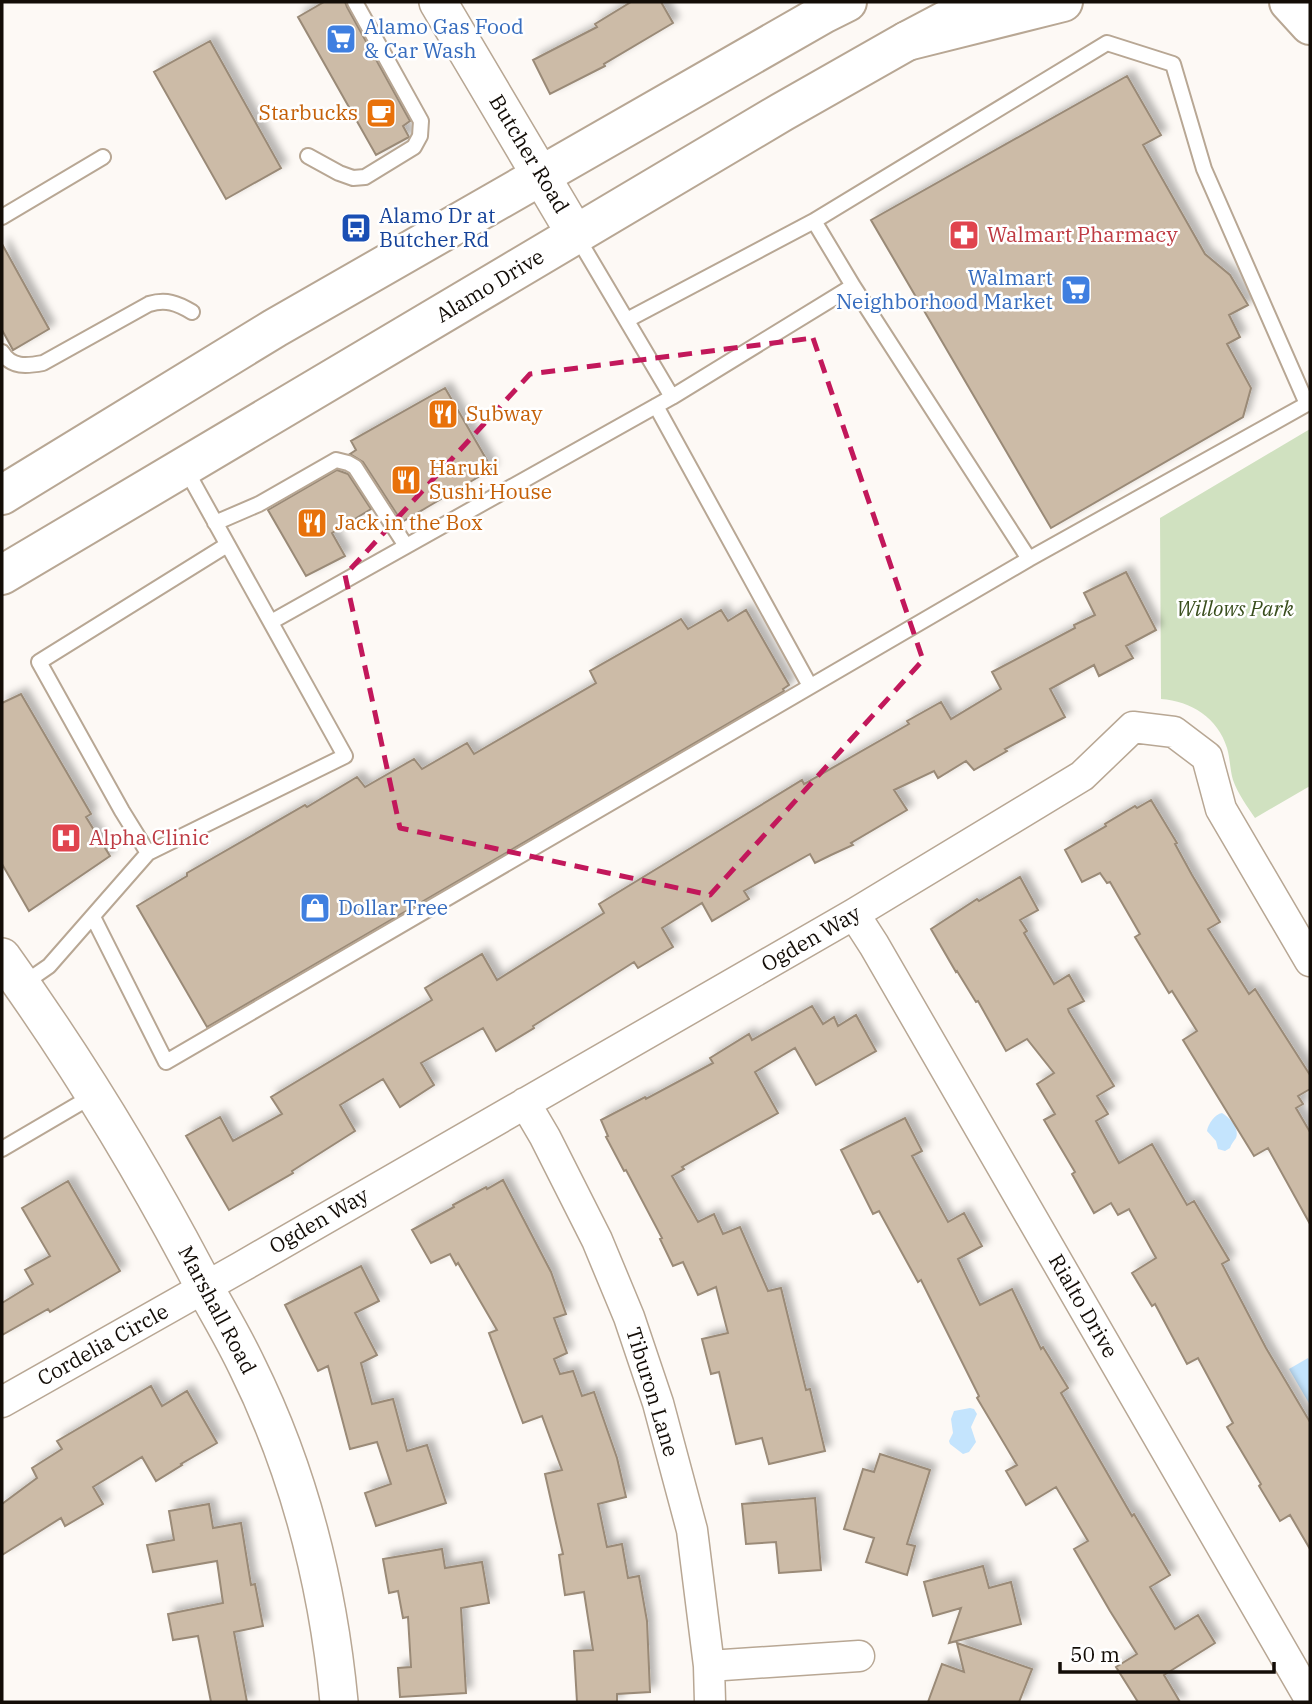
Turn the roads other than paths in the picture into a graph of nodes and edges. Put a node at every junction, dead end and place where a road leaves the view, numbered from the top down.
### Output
1 (355, 2) edge
2 (438, 2) edge
3 (847, 2) edge
4 (981, 2) edge
5 (1063, 2) edge
6 (1289, 2) edge
7 (1310, 25) edge
8 (907, 41) junction
9 (308, 156) dead end
10 (103, 157) dead end
11 (541, 175) junction
12 (2, 217) edge
13 (814, 221) junction
14 (576, 235) junction
15 (853, 286) junction
16 (192, 312) dead end
17 (626, 320) junction
18 (2, 352) edge
19 (672, 397) junction
20 (656, 405) junction
21 (184, 467) junction
22 (2, 495) edge
23 (215, 523) junction
24 (228, 545) junction
25 (406, 546) junction
26 (1029, 559) junction
27 (2, 575) edge
28 (271, 622) junction
29 (810, 686) junction
30 (148, 853) junction
31 (854, 914) junction
32 (93, 918) junction
33 (1310, 961) edge
34 (12, 971) edge
35 (95, 1094) junction
36 (526, 1103) junction
37 (2, 1149) edge
38 (204, 1287) junction
39 (2, 1402) edge
40 (859, 1657) dead end
41 (709, 1666) junction
42 (1310, 1699) edge
43 (339, 1702) edge
44 (710, 1702) edge

1 - 9 lane
2 - 11 street, Butcher Road
3 - 11 main road
4 - 8 main road, Alamo Drive
5 - 8 main road
6 - 7 main road
8 - 14 main road, Alamo Drive
10 - 12 lane
11 - 14 street, Butcher Road
11 - 22 main road
13 - 15 lane
13 - 17 lane
13 - 26 lane
14 - 17 lane
14 - 21 main road, Alamo Drive
15 - 19 lane
15 - 26 lane
16 - 18 lane
17 - 19 lane
19 - 20 lane
20 - 25 lane
20 - 29 lane
21 - 23 lane
21 - 27 main road, Alamo Drive
23 - 24 lane
23 - 25 lane
24 - 28 lane
24 - 30 lane
25 - 28 lane
26 - 29 lane
28 - 30 lane
29 - 32 lane
30 - 32 lane
31 - 33 street, Ogden Way
31 - 36 street, Ogden Way
31 - 42 street, Rialto Drive
32 - 34 lane
34 - 35 street, Marshall Road
35 - 37 lane
35 - 38 street, Marshall Road
36 - 38 street, Ogden Way
36 - 41 street, Tiburon Lane
38 - 39 street, Cordelia Circle
38 - 43 street, Marshall Road
40 - 41 street
41 - 44 street, Tiburon Lane

